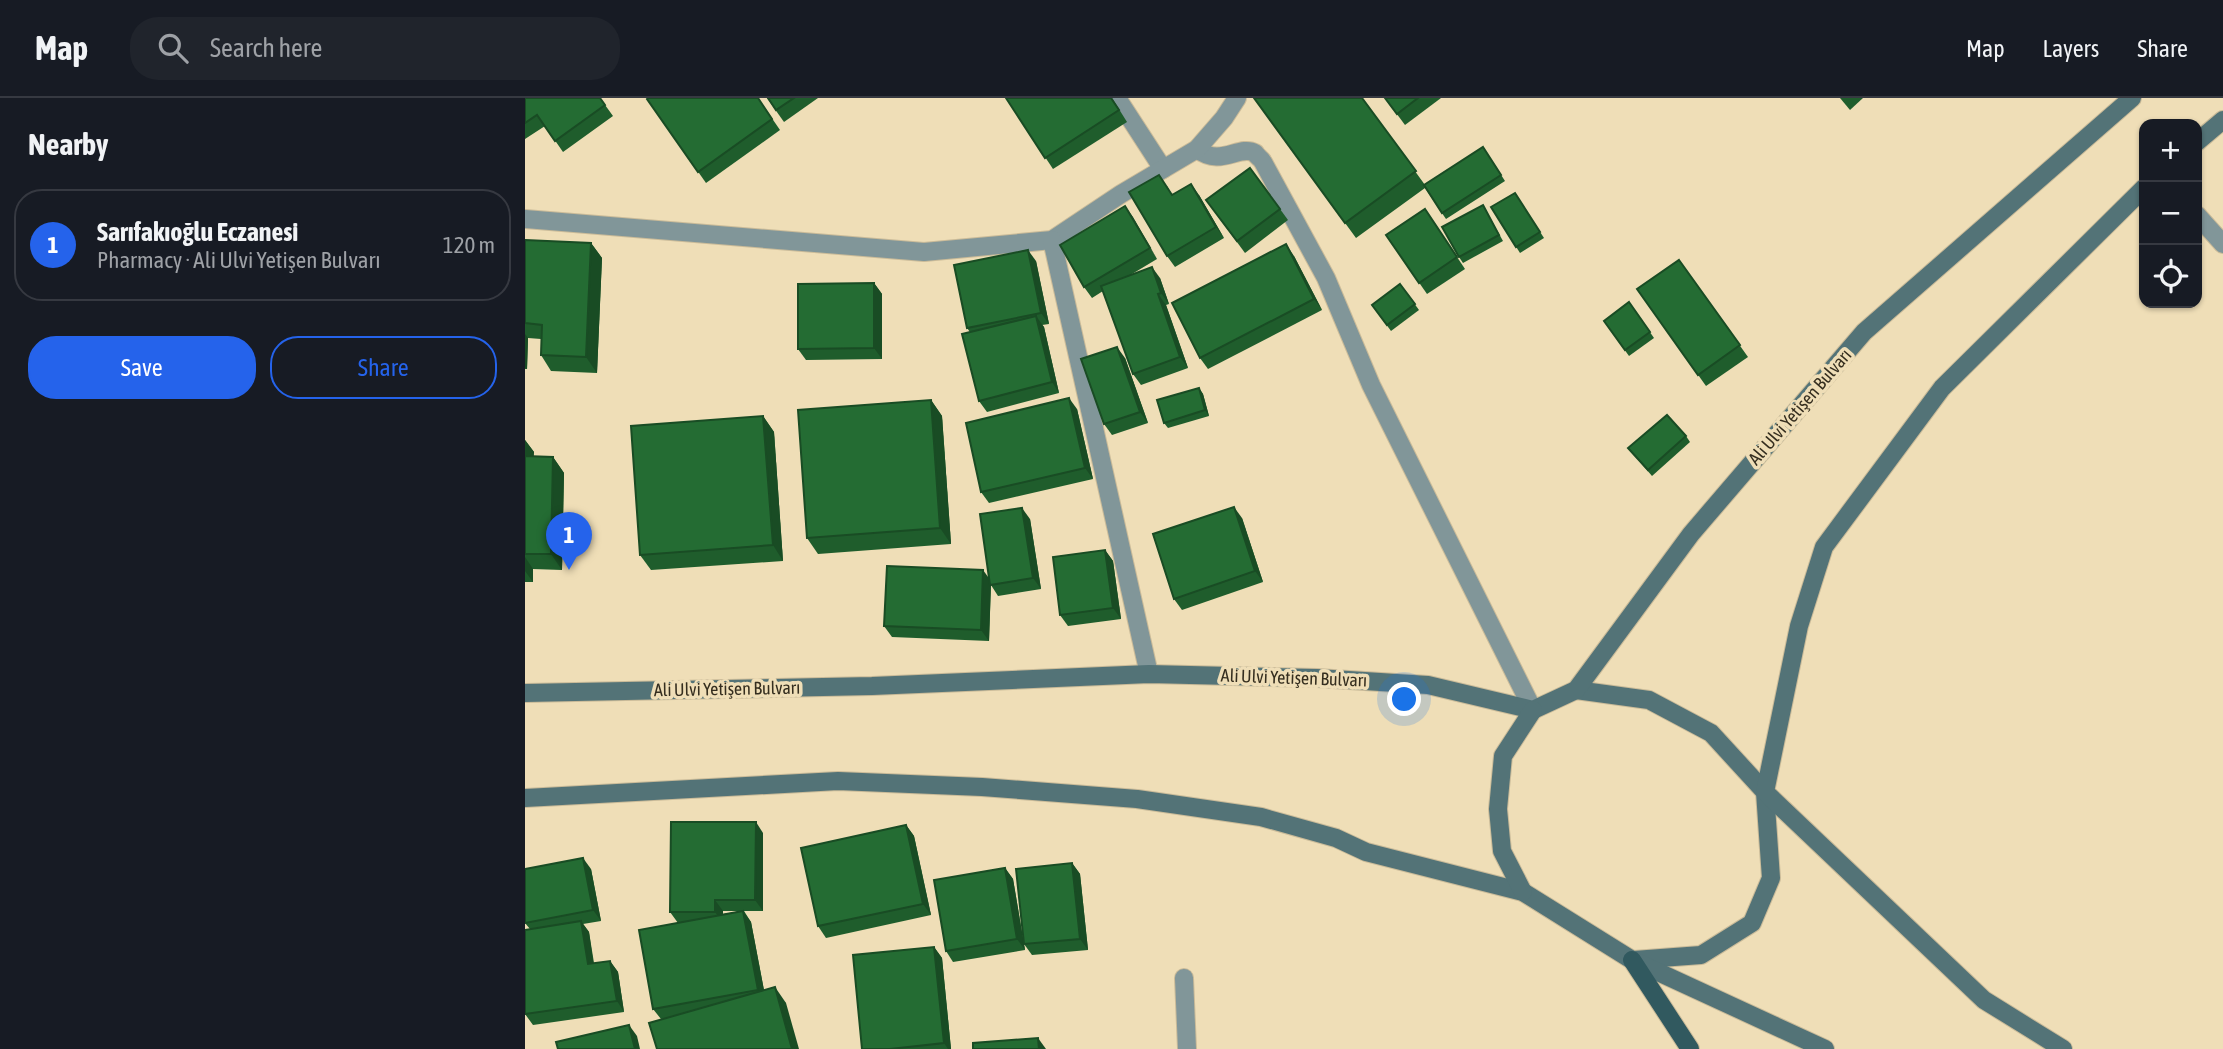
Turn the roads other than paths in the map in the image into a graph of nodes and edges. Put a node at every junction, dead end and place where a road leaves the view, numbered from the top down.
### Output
1 (1117, 98) edge
2 (1237, 98) edge
3 (2132, 98) edge
4 (2223, 120) edge
5 (2202, 138) edge
6 (1197, 149) junction
7 (1163, 169) junction
8 (2139, 193) edge
9 (525, 219) edge
10 (2202, 221) edge
11 (1052, 240) junction
12 (2223, 244) edge
13 (1149, 674) junction
14 (1576, 690) junction
15 (525, 693) edge
16 (1533, 710) junction
17 (1765, 792) junction
18 (525, 797) edge
19 (1523, 892) junction
20 (1632, 960) junction
21 (1184, 978) dead end
22 (1187, 1049) edge
23 (1690, 1049) edge
24 (1825, 1049) edge
25 (2063, 1049) edge

1 - 7 street
2 - 6 street
3 - 14 main road, Ali Ulvi Yetişen Bulvarı
4 - 5 main road
6 - 7 street
6 - 16 street
7 - 11 street
8 - 17 main road
9 - 11 street
10 - 12 street
11 - 13 street
13 - 15 main road, Ali Ulvi Yetişen Bulvarı
13 - 16 main road, Ali Ulvi Yetişen Bulvarı
14 - 16 main road, Ali Ulvi Yetişen Bulvarı
14 - 17 main road
16 - 19 main road
17 - 20 main road
17 - 25 main road
18 - 19 main road
19 - 20 main road
20 - 23 main road
20 - 24 main road
21 - 22 street

